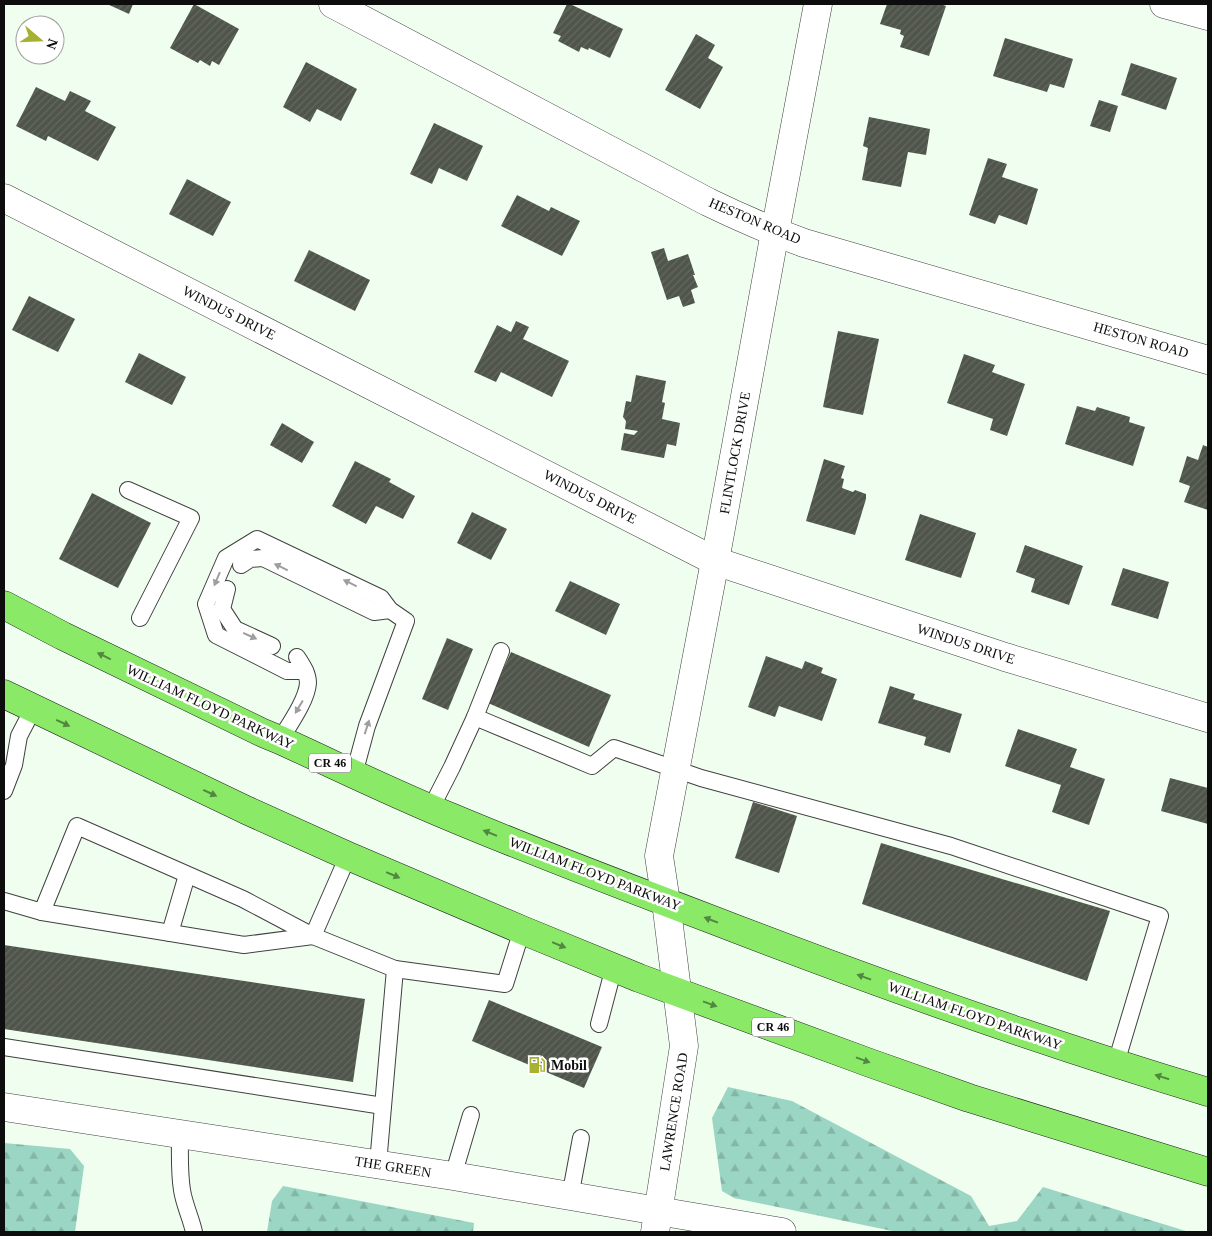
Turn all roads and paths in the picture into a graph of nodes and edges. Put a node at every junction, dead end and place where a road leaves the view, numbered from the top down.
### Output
1 (333, 4) edge
2 (818, 4) edge
3 (1164, 4) edge
4 (1208, 16) edge
5 (4, 198) edge
6 (775, 232) junction
7 (1208, 360) edge
8 (128, 490) dead end
9 (715, 562) junction
10 (241, 565) dead end
11 (227, 589) dead end
12 (4, 605) edge
13 (390, 610) junction
14 (140, 618) dead end
15 (272, 646) dead end
16 (501, 651) dead end
17 (4, 694) edge
18 (33, 709) junction
19 (475, 716) junction
20 (1208, 718) edge
21 (280, 740) junction
22 (675, 770) junction
23 (354, 774) junction
24 (4, 791) edge
25 (431, 808) junction
26 (348, 856) junction
27 (187, 875) junction
28 (4, 901) edge
29 (666, 902) junction
30 (42, 912) junction
31 (522, 930) junction
32 (170, 933) junction
33 (312, 936) junction
34 (614, 968) junction
35 (394, 969) junction
36 (678, 992) junction
37 (599, 1024) dead end
38 (4, 1047) edge
39 (1116, 1063) junction
40 (1208, 1092) edge
41 (383, 1106) junction
42 (4, 1107) edge
43 (471, 1115) dead end
44 (180, 1134) junction
45 (581, 1138) dead end
46 (378, 1164) junction
47 (1208, 1172) edge
48 (453, 1176) junction
49 (570, 1197) junction
50 (656, 1222) edge
51 (194, 1232) edge
52 (782, 1232) edge

1 - 6 street, HESTON ROAD
2 - 6 street, FLINTLOCK DRIVE
3 - 4 street
5 - 9 street, WINDUS DRIVE
6 - 7 street, HESTON ROAD
6 - 9 street, FLINTLOCK DRIVE
8 - 14 lane
9 - 20 street, WINDUS DRIVE
9 - 22 street, FLINTLOCK DRIVE
13 -> 10 lane
11 -> 15 lane
21 -> 12 highway, WILLIAM FLOYD PARKWAY / CR 46
13 -> 21 lane
23 -> 13 lane
16 - 19 lane
17 - 18 highway, CR 46
18 - 24 lane
18 -> 26 highway, CR 46
19 - 22 lane
19 - 25 lane
21 - 23 highway, WILLIAM FLOYD PARKWAY / CR 46
22 - 29 street, FLINTLOCK DRIVE
22 - 39 lane
23 - 25 highway, WILLIAM FLOYD PARKWAY / CR 46
29 -> 25 highway, WILLIAM FLOYD PARKWAY / CR 46
26 -> 31 highway, CR 46
26 - 33 lane
27 - 30 lane
27 - 32 lane
27 - 33 lane
28 - 30 lane
29 - 36 street, LAWRENCE ROAD
39 -> 29 highway, WILLIAM FLOYD PARKWAY / CR 46
30 - 32 lane
31 -> 34 highway, CR 46
31 - 35 lane
32 - 33 lane
33 - 35 lane
34 - 36 highway, CR 46
34 - 37 lane
35 - 41 lane
36 -> 47 highway, CR 46
36 - 50 street, LAWRENCE ROAD
38 - 41 lane
40 -> 39 highway, WILLIAM FLOYD PARKWAY / CR 46
41 - 46 lane
42 - 44 street, THE GREEN
43 - 48 lane
44 - 46 street, THE GREEN
44 - 51 lane
45 - 49 lane
46 - 48 street, THE GREEN
48 - 49 street, THE GREEN
49 - 50 street, THE GREEN
50 - 52 street, THE GREEN

